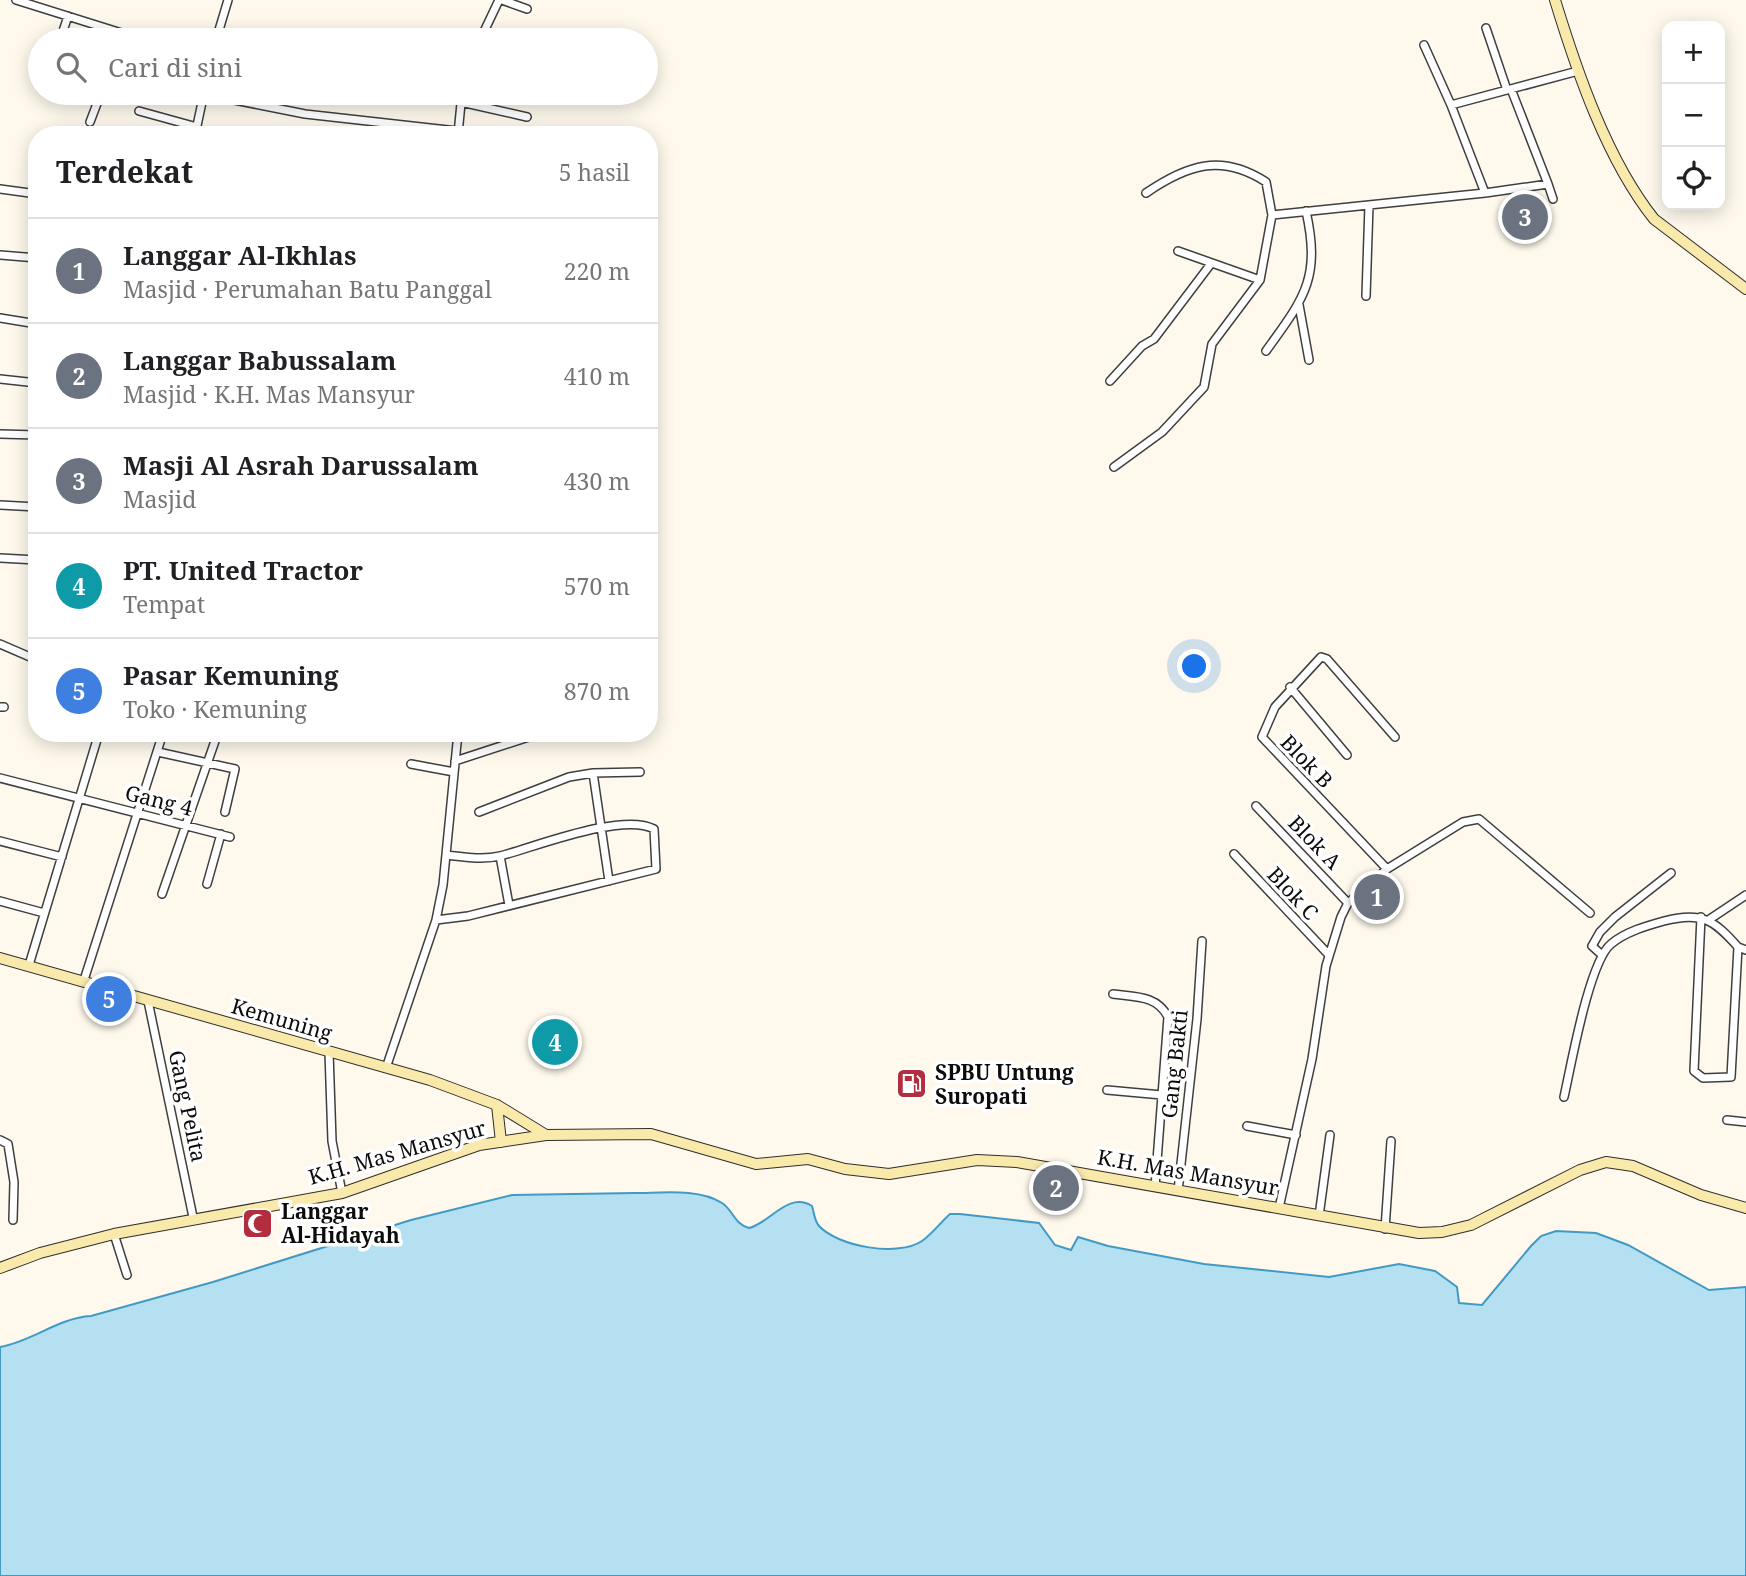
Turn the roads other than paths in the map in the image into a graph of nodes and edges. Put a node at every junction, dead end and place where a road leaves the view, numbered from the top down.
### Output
1 (16, 0) edge
2 (226, 0) edge
3 (500, 0) edge
4 (1555, 0) edge
5 (527, 9) dead end
6 (68, 16) junction
7 (64, 28) edge
8 (98, 28) edge
9 (219, 28) edge
10 (486, 28) edge
11 (1486, 28) dead end
12 (1424, 45) dead end
13 (1578, 71) junction
14 (1509, 90) junction
15 (96, 105) edge
16 (202, 105) edge
17 (260, 105) edge
18 (461, 105) edge
19 (474, 105) edge
20 (1451, 105) junction
21 (139, 111) dead end
22 (527, 117) dead end
23 (90, 122) dead end
24 (182, 126) edge
25 (197, 126) edge
26 (409, 126) edge
27 (458, 126) edge
28 (1548, 184) junction
29 (0, 189) edge
30 (28, 193) edge
31 (1146, 193) dead end
32 (1485, 193) junction
33 (1553, 200) dead end
34 (1369, 205) junction
35 (1306, 211) junction
36 (1272, 215) junction
37 (1178, 251) dead end
38 (0, 255) edge
39 (28, 257) edge
40 (1210, 265) junction
41 (1260, 280) junction
42 (1746, 289) edge
43 (1366, 296) dead end
44 (1298, 305) junction
45 (0, 318) edge
46 (28, 323) edge
47 (1266, 351) dead end
48 (1309, 360) dead end
49 (0, 379) edge
50 (1110, 381) dead end
51 (28, 382) edge
52 (0, 434) edge
53 (28, 435) edge
54 (1114, 467) dead end
55 (0, 505) edge
56 (28, 507) edge
57 (0, 558) edge
58 (28, 560) edge
59 (0, 644) edge
60 (28, 656) edge
61 (1290, 687) junction
62 (1395, 737) dead end
63 (96, 742) edge
64 (161, 742) edge
65 (215, 742) edge
66 (457, 742) edge
67 (513, 742) edge
68 (158, 752) junction
69 (1347, 755) dead end
70 (455, 761) junction
71 (210, 762) junction
72 (411, 764) dead end
73 (454, 772) junction
74 (640, 772) dead end
75 (593, 773) junction
76 (0, 778) edge
77 (80, 798) junction
78 (1256, 806) dead end
79 (225, 812) dead end
80 (479, 812) dead end
81 (139, 813) junction
82 (189, 824) junction
83 (601, 828) junction
84 (221, 834) junction
85 (230, 837) dead end
86 (0, 841) edge
87 (1234, 853) dead end
88 (62, 856) junction
89 (446, 856) junction
90 (500, 856) junction
91 (1387, 869) junction
92 (1671, 873) dead end
93 (610, 881) junction
94 (207, 884) dead end
95 (163, 894) dead end
96 (1746, 895) edge
97 (0, 901) edge
98 (1348, 903) junction
99 (509, 905) junction
100 (44, 913) junction
101 (1590, 913) dead end
102 (1705, 918) junction
103 (436, 920) junction
104 (1202, 941) dead end
105 (1742, 949) edge
106 (1329, 955) junction
107 (1602, 955) junction
108 (0, 958) edge
109 (29, 965) junction
110 (84, 980) junction
111 (1113, 995) dead end
112 (148, 1001) junction
113 (329, 1052) junction
114 (386, 1068) junction
115 (1107, 1090) dead end
116 (1162, 1095) junction
117 (1564, 1097) dead end
118 (497, 1105) junction
119 (1727, 1120) dead end
120 (1746, 1122) edge
121 (1247, 1126) dead end
122 (547, 1135) junction
123 (1296, 1135) junction
124 (1330, 1135) dead end
125 (0, 1140) edge
126 (1391, 1141) dead end
127 (501, 1142) junction
128 (1047, 1167) junction
129 (1155, 1187) junction
130 (1178, 1191) junction
131 (342, 1193) junction
132 (1044, 1197) dead end
133 (1279, 1208) junction
134 (1746, 1208) edge
135 (1319, 1216) junction
136 (193, 1217) junction
137 (13, 1220) dead end
138 (1385, 1229) junction
139 (114, 1234) junction
140 (0, 1268) edge
141 (127, 1275) dead end

1 - 6 street
2 - 9 street
3 - 5 street
3 - 10 street
4 - 13 main road
6 - 7 street
6 - 8 street
11 - 14 street
12 - 20 street
13 - 14 street
13 - 42 main road
14 - 20 street
14 - 28 street
15 - 23 street
16 - 25 street
17 - 26 street
18 - 27 street
19 - 22 street
20 - 32 street
21 - 24 street
28 - 32 street
28 - 33 street
29 - 30 street
31 - 36 street
32 - 34 street
34 - 35 street
34 - 43 street
35 - 36 street
35 - 44 street
36 - 41 street
37 - 40 street
38 - 39 street
40 - 41 street
40 - 50 street
41 - 54 street
44 - 47 street
44 - 48 street
45 - 46 street
49 - 51 street
52 - 53 street
55 - 56 street
57 - 58 street
59 - 60 street
61 - 62 street, Blok B
61 - 69 street
61 - 91 street, Blok B
63 - 77 street
64 - 68 street
65 - 71 street
66 - 70 street
67 - 70 street
68 - 71 street
68 - 81 street
70 - 73 street
71 - 79 street
71 - 82 street
72 - 73 street
73 - 89 street
74 - 75 street
75 - 80 street
75 - 83 street
76 - 77 street, Gang 4
77 - 81 street, Gang 4
77 - 88 street
78 - 98 street, Blok A
81 - 82 street, Gang 4
81 - 110 street
82 - 84 street, Gang 4
82 - 95 street
83 - 90 street
83 - 93 street
83 - 93 street
84 - 85 street, Gang 4
84 - 94 street
86 - 88 street
87 - 106 street, Blok C
88 - 100 street
89 - 90 street
89 - 103 street
90 - 99 street
91 - 98 street
91 - 101 street
92 - 107 street
93 - 99 street
96 - 102 street
97 - 100 street
98 - 106 street
99 - 103 street
100 - 109 street
102 - 105 street
102 - 105 street
102 - 107 street
103 - 114 street
104 - 130 street, Gang Bakti
106 - 123 street
107 - 117 street
108 - 109 main road, Kemuning
109 - 110 main road, Kemuning
110 - 112 main road, Kemuning
111 - 116 street
112 - 113 main road, Kemuning
112 - 136 street, Gang Pelita
113 - 114 main road, Kemuning
113 - 131 street
114 - 118 main road, Kemuning
115 - 116 street
116 - 129 street
118 - 122 main road, Kemuning
118 - 127 main road
119 - 120 street
121 - 123 street
122 - 127 main road, K.H. Mas Mansyur
122 - 128 main road, K.H. Mas Mansyur
123 - 133 street
124 - 135 street
125 - 137 street
126 - 138 street
127 - 131 main road, K.H. Mas Mansyur
128 - 129 main road, K.H. Mas Mansyur
128 - 132 street
129 - 130 main road, K.H. Mas Mansyur
130 - 133 main road, K.H. Mas Mansyur
131 - 136 main road, K.H. Mas Mansyur
133 - 135 main road, K.H. Mas Mansyur
134 - 138 main road, K.H. Mas Mansyur
135 - 138 main road, K.H. Mas Mansyur
136 - 139 main road, K.H. Mas Mansyur
139 - 140 main road, K.H. Mas Mansyur
139 - 141 street

